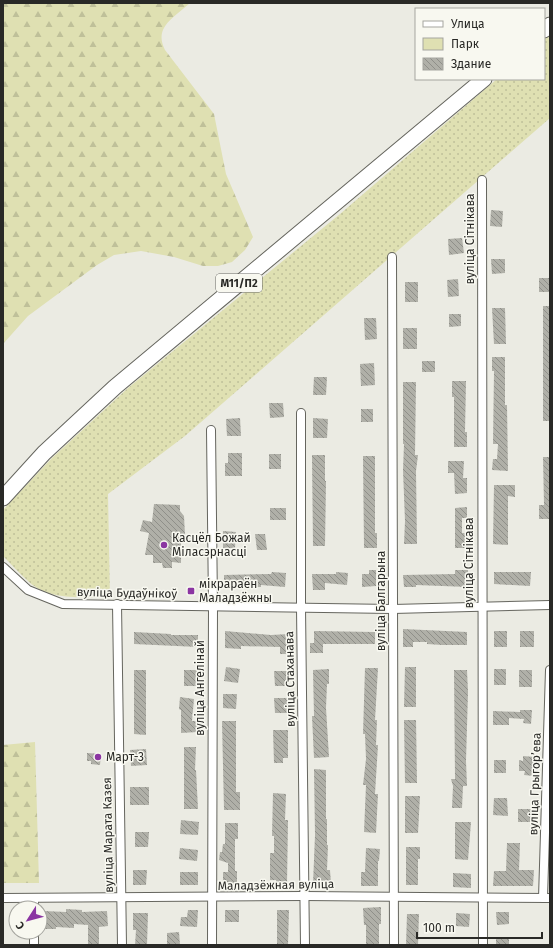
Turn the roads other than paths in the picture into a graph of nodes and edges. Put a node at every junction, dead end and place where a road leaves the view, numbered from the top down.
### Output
1 (483, 80) edge
2 (482, 180) dead end
3 (392, 258) dead end
4 (301, 413) dead end
5 (211, 430) dead end
6 (3, 498) edge
7 (3, 567) edge
8 (117, 604) junction
9 (550, 605) edge
10 (213, 606) junction
11 (481, 606) junction
12 (301, 608) junction
13 (394, 609) junction
14 (550, 670) edge
15 (304, 896) junction
16 (394, 897) junction
17 (3, 898) edge
18 (34, 898) joint
19 (121, 898) junction
20 (211, 898) junction
21 (482, 898) junction
22 (547, 898) edge
23 (122, 945) edge
24 (212, 945) edge
25 (305, 945) edge
26 (394, 945) edge
27 (482, 945) edge

1 - 6 highway, М11/П2
2 - 11 street, вуліца Сітнікава
3 - 13 street, вуліца Балгарына
4 - 12 street, вуліца Стаханава
5 - 10 street, вуліца Ангелінай
7 - 8 street, вуліца Будаўнікоў
8 - 10 street, вуліца Будаўнікоў
8 - 19 street, вуліца Марата Казея
9 - 11 street, вуліца Будаўнікоў
10 - 12 street, вуліца Будаўнікоў
10 - 20 street, вуліца Ангелінай
11 - 13 street, вуліца Будаўнікоў
11 - 21 street, вуліца Сітнікава
12 - 13 street, вуліца Будаўнікоў
12 - 15 street, вуліца Стаханава
13 - 16 street, вуліца Балгарына
14 - 22 street, вуліца Грыгорʼева
15 - 16 street, Маладзёжная вуліца
15 - 20 street, Маладзёжная вуліца
15 - 25 street, вуліца Стаханава
16 - 21 street, Маладзёжная вуліца
16 - 26 street, вуліца Балгарына
17 - 18 street, Маладзёжная вуліца
18 - 19 street, Маладзёжная вуліца
19 - 20 street, Маладзёжная вуліца
19 - 23 street, вуліца Марата Казея
20 - 24 street, вуліца Ангелінай
21 - 22 street, Маладзёжная вуліца
21 - 27 street, вуліца Сітнікава

